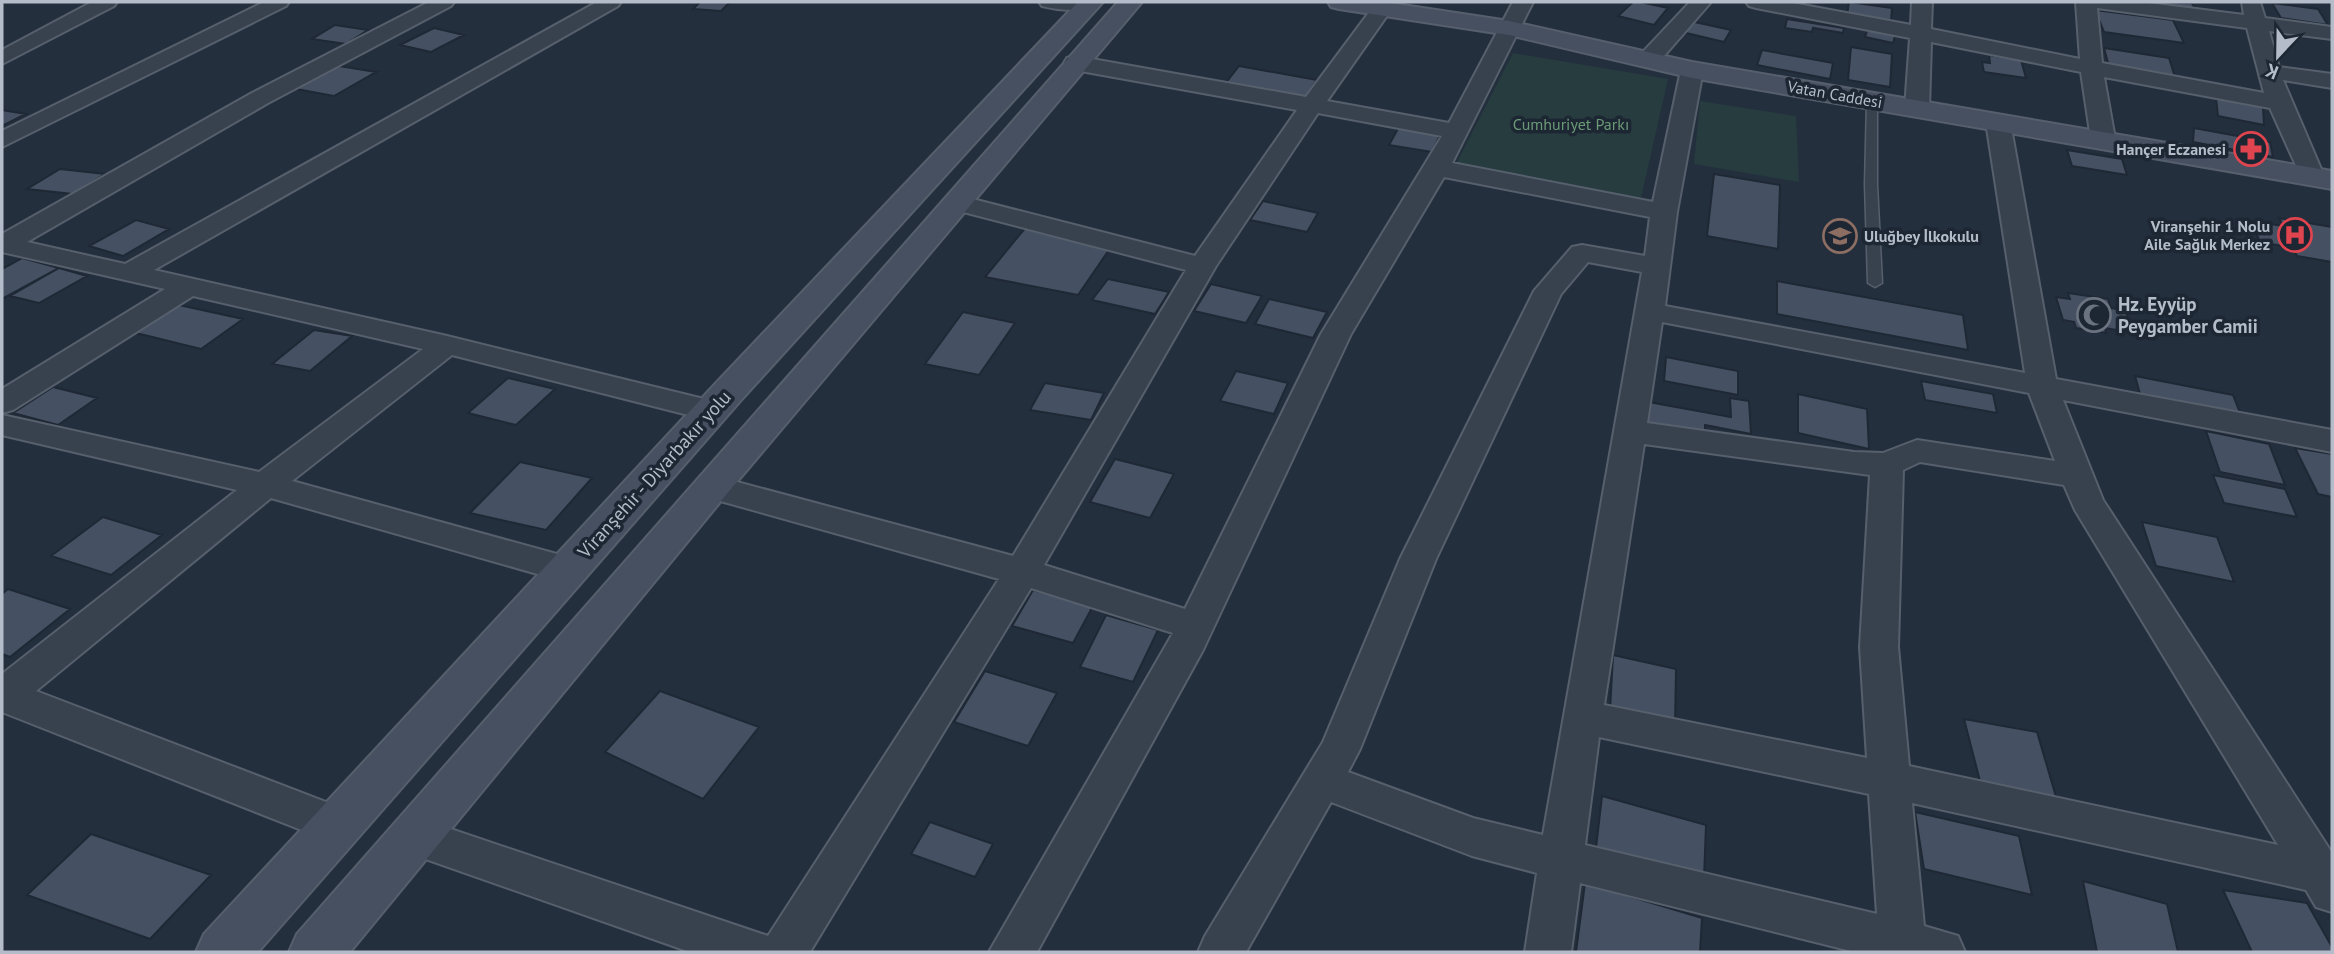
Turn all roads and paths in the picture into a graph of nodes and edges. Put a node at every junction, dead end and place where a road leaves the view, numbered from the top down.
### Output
1 (107, 2) edge
2 (279, 2) edge
3 (444, 2) edge
4 (611, 2) edge
5 (1049, 2) edge
6 (1130, 2) edge
7 (1339, 2) edge
8 (1701, 2) edge
9 (1756, 2) edge
10 (1922, 2) edge
11 (2086, 2) edge
12 (2096, 2) edge
13 (1090, 3) edge
14 (1383, 7) junction
15 (2254, 12) edge
16 (1516, 15) edge
17 (1920, 32) junction
18 (2332, 33) edge
19 (2, 58) edge
20 (1649, 59) junction
21 (1075, 63) junction
22 (1692, 70) junction
23 (2092, 70) junction
24 (2270, 72) junction
25 (2332, 81) edge
26 (1872, 101) junction
27 (2279, 103) junction
28 (1312, 104) junction
29 (1917, 108) junction
30 (1998, 122) junction
31 (1456, 131) junction
32 (2103, 139) junction
33 (2, 140) edge
34 (1437, 167) junction
35 (2322, 178) edge
36 (957, 203) junction
37 (1664, 212) junction
38 (2, 244) edge
39 (1202, 266) junction
40 (1657, 266) junction
41 (130, 272) junction
42 (1875, 283) dead end
43 (188, 287) junction
44 (1648, 311) junction
45 (447, 345) junction
46 (2042, 386) junction
47 (2, 403) edge
48 (712, 411) junction
49 (2, 425) edge
50 (1629, 431) junction
51 (2332, 441) edge
52 (1887, 464) junction
53 (2077, 476) junction
54 (265, 485) junction
55 (711, 487) junction
56 (569, 570) junction
57 (1022, 572) junction
58 (1195, 626) junction
59 (3, 695) edge
60 (1582, 717) junction
61 (1322, 780) junction
62 (1889, 780) junction
63 (337, 825) junction
64 (415, 836) junction
65 (1561, 860) junction
66 (2329, 881) edge
67 (1922, 947) edge
68 (223, 952) edge
69 (316, 952) edge
70 (752, 952) edge
71 (784, 952) edge
72 (1012, 952) edge
73 (1221, 952) edge
74 (1548, 952) edge

1 - 19 street
2 - 33 street
3 - 38 street
4 - 41 street
5 - 13 street
6 - 21 main road
7 - 14 main road, Vatan Caddesi
8 - 20 street
9 - 17 street
10 - 17 street
11 - 23 street
12 - 15 street
13 - 48 main road, Viranşehir - Diyarbakır yolu
14 - 16 main road, Vatan Caddesi
14 - 28 street
15 - 18 street
15 - 24 street
16 - 20 main road, Vatan Caddesi
16 - 31 street
17 - 23 street
17 - 29 street
20 - 22 main road, Vatan Caddesi
21 - 28 street
21 - 36 main road
22 - 26 main road, Vatan Caddesi
22 - 37 street
23 - 27 street
23 - 32 street
24 - 25 street
24 - 27 street
26 - 29 main road, Vatan Caddesi
26 - 42 lane
27 - 35 street
28 - 31 street
28 - 39 street
29 - 30 main road, Vatan Caddesi
30 - 32 main road, Vatan Caddesi
30 - 46 street
31 - 34 street
32 - 35 main road, Vatan Caddesi
34 - 37 street
34 - 58 street
36 - 39 street
36 - 55 main road
37 - 40 street
38 - 41 street
39 - 57 street
40 - 44 street
40 - 61 street
41 - 43 street
43 - 45 street
43 - 47 street
44 - 46 street
44 - 50 street
45 - 48 street
45 - 54 street
46 - 51 street
46 - 53 street
48 - 56 main road, Viranşehir - Diyarbakır yolu
49 - 54 street
50 - 52 street
50 - 60 street
52 - 53 street
52 - 62 street
53 - 66 street
54 - 56 street
54 - 59 street
55 - 57 street
55 - 64 main road
56 - 63 main road, Viranşehir - Diyarbakır yolu
57 - 58 street
57 - 71 street
58 - 72 street
59 - 63 street
60 - 62 street
60 - 65 street
61 - 65 street
61 - 73 street
62 - 66 street
62 - 67 street
63 - 68 main road, Viranşehir - Diyarbakır yolu
64 - 69 main road
64 - 70 street
65 - 67 street
65 - 74 street

